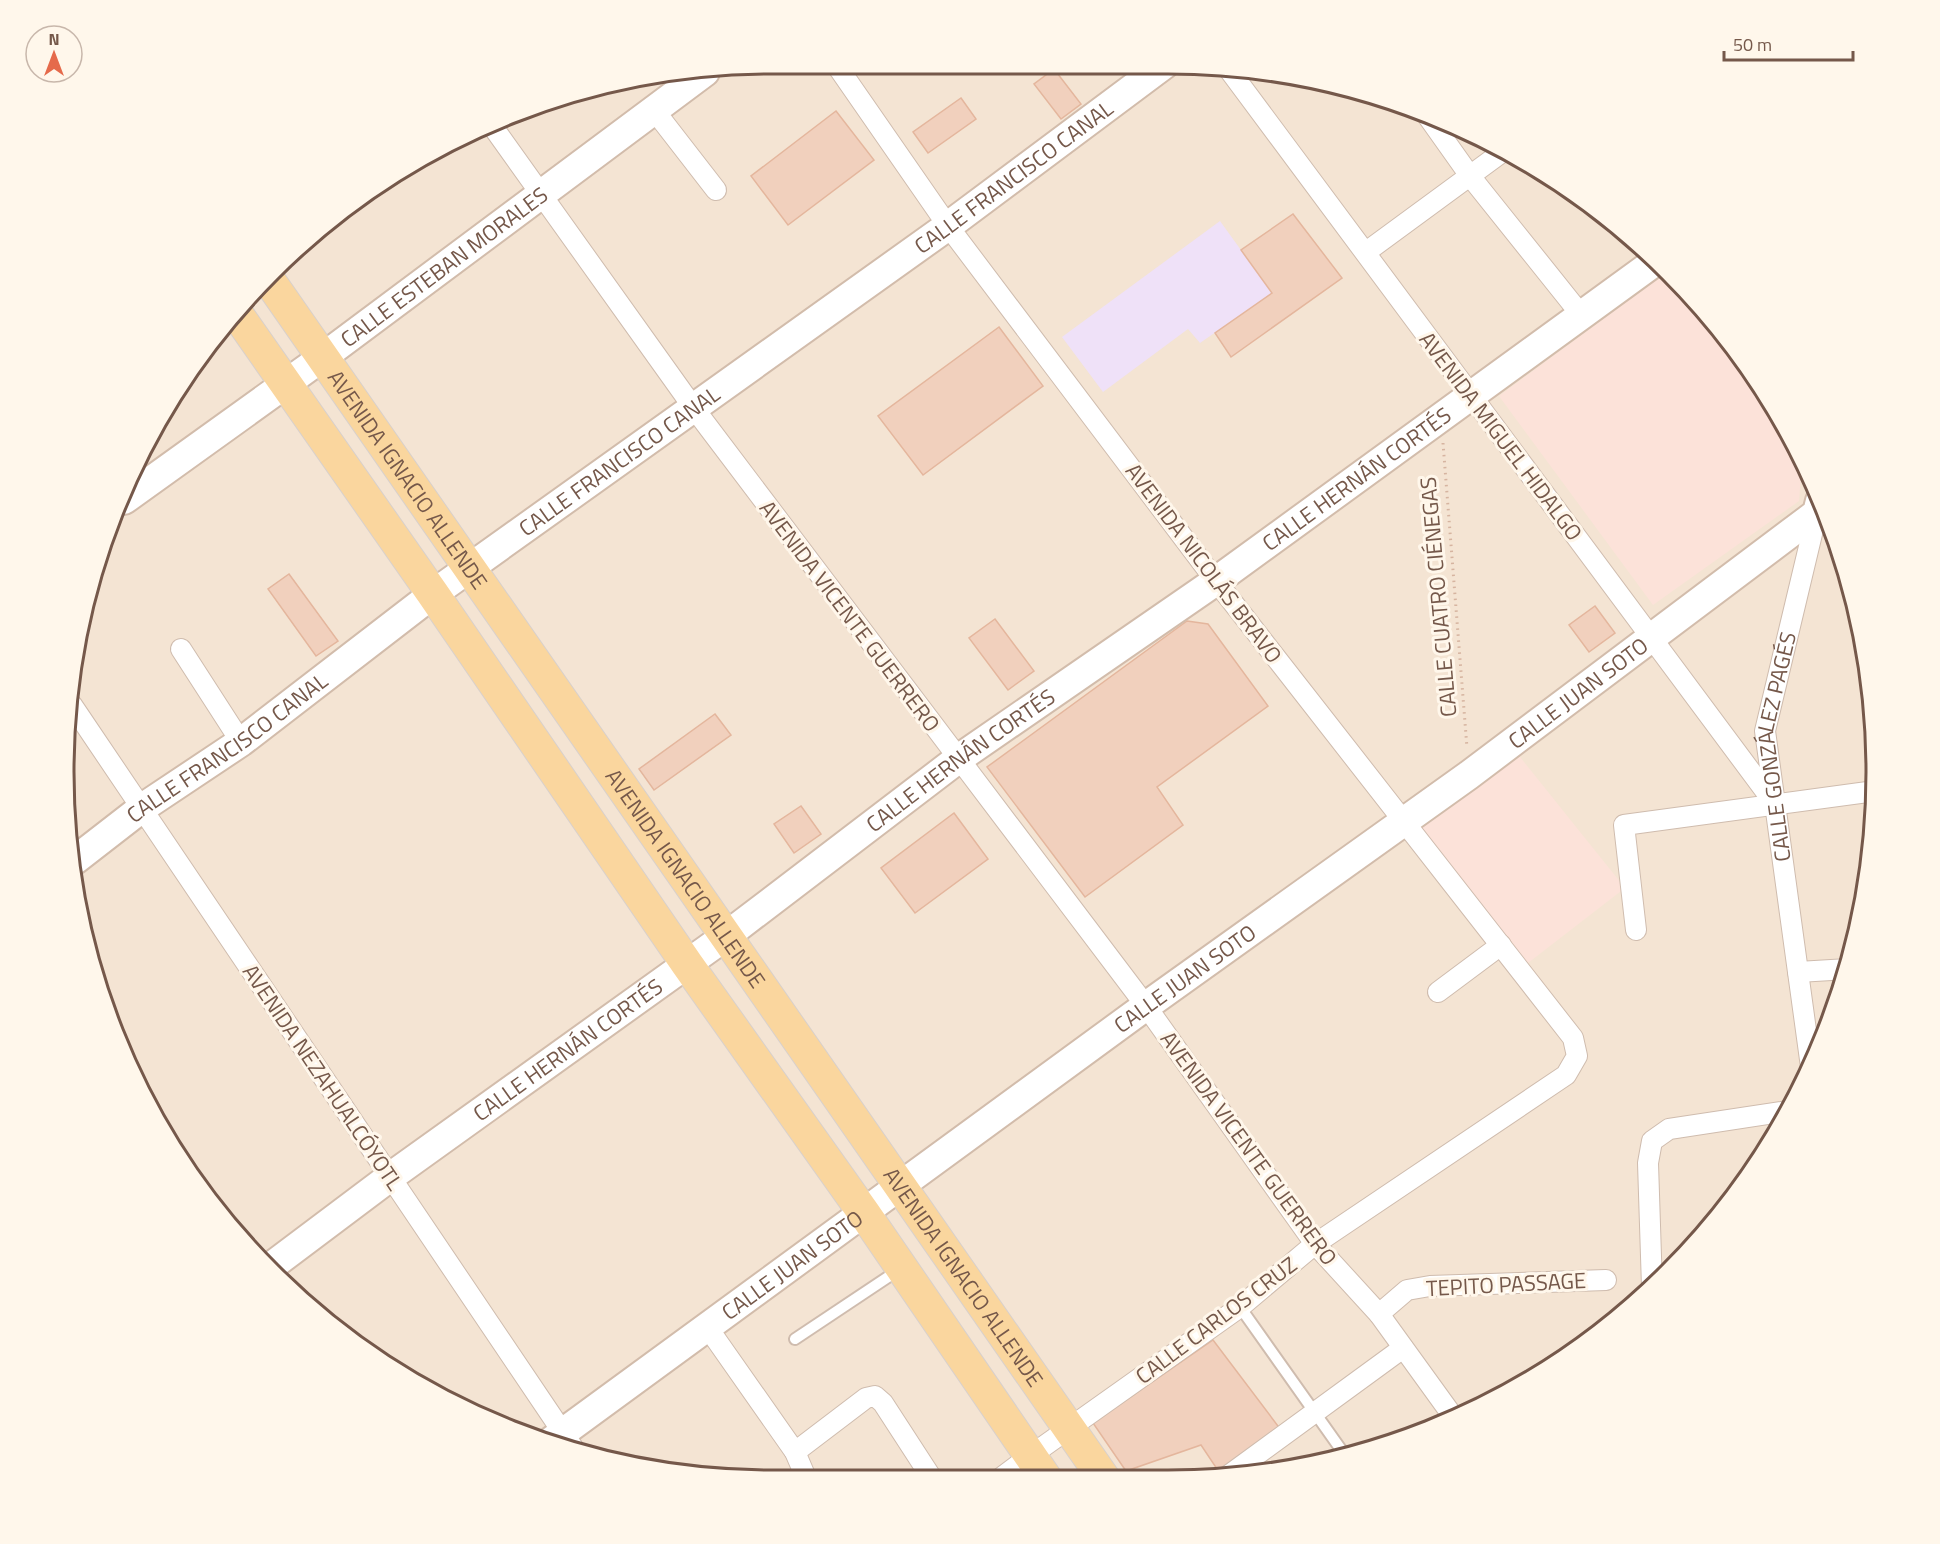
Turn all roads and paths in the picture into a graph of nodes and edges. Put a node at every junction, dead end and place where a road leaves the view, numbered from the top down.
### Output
1 (843, 74) edge
2 (1152, 74) edge
3 (1234, 77) edge
4 (698, 78) edge
5 (654, 110) junction
6 (1435, 127) edge
7 (496, 131) edge
8 (1497, 156) edge
9 (1470, 176) junction
10 (716, 190) dead end
11 (542, 194) junction
12 (948, 226) junction
13 (1366, 252) junction
14 (1649, 266) edge
15 (272, 284) edge
16 (1582, 316) junction
17 (241, 319) edge
18 (323, 357) junction
19 (285, 383) junction
20 (1471, 396) junction
21 (693, 407) junction
22 (1441, 418) junction
23 (132, 494) edge
24 (1815, 510) edge
25 (1817, 515) edge
26 (472, 568) junction
27 (1216, 581) junction
28 (433, 594) junction
29 (1652, 639) junction
30 (181, 649) dead end
31 (76, 711) edge
32 (241, 742) junction
33 (958, 759) junction
34 (1469, 775) junction
35 (1866, 792) edge
36 (1775, 804) junction
37 (142, 808) junction
38 (1404, 821) junction
39 (78, 857) edge
40 (1636, 930) dead end
41 (726, 936) junction
42 (1501, 945) junction
43 (687, 964) junction
44 (1838, 970) edge
45 (1798, 972) junction
46 (1438, 992) dead end
47 (1146, 1006) junction
48 (1809, 1049) edge
49 (1577, 1056) joint
50 (1777, 1113) edge
51 (390, 1177) junction
52 (900, 1187) junction
53 (864, 1213) junction
54 (1315, 1244) junction
55 (275, 1263) edge
56 (902, 1268) junction
57 (1652, 1276) edge
58 (1606, 1280) dead end
59 (1240, 1307) junction
60 (1379, 1314) junction
61 (708, 1328) junction
62 (795, 1339) dead end
63 (1403, 1348) junction
64 (1449, 1411) edge
65 (1315, 1412) junction
66 (1069, 1428) junction
67 (559, 1437) edge
68 (565, 1439) edge
69 (1341, 1449) edge
70 (795, 1452) junction
71 (1240, 1467) edge
72 (1038, 1468) edge
73 (803, 1470) edge
74 (926, 1470) edge
75 (1099, 1470) edge

1 - 12 street, AVENIDA NICOLÁS BRAVO
2 - 12 street, CALLE FRANCISCO CANAL
3 - 13 street, AVENIDA MIGUEL HIDALGO
4 - 5 street, CALLE ESTEBAN MORALES
5 - 10 street
5 - 11 street, CALLE ESTEBAN MORALES
6 - 9 street
7 - 11 street, AVENIDA VICENTE GUERRERO
8 - 9 street
9 - 13 street
9 - 16 street
11 - 18 street, CALLE ESTEBAN MORALES
11 - 21 street, AVENIDA VICENTE GUERRERO
12 - 21 street, CALLE FRANCISCO CANAL
12 - 27 street, AVENIDA NICOLÁS BRAVO
13 - 20 street, AVENIDA MIGUEL HIDALGO
14 - 16 street, CALLE HERNÁN CORTÉS
15 - 18 main road, AVENIDA IGNACIO ALLENDE
16 - 20 street, CALLE HERNÁN CORTÉS
17 - 19 main road, AVENIDA IGNACIO ALLENDE
18 - 19 street, CALLE ESTEBAN MORALES
18 - 26 main road, AVENIDA IGNACIO ALLENDE
19 - 23 street, CALLE ESTEBAN MORALES
19 - 28 main road, AVENIDA IGNACIO ALLENDE
20 - 22 street, CALLE HERNÁN CORTÉS
20 - 29 street, AVENIDA MIGUEL HIDALGO
21 - 26 street, CALLE FRANCISCO CANAL
21 - 33 street, AVENIDA VICENTE GUERRERO
22 - 27 street, CALLE HERNÁN CORTÉS
22 - 34 path, CALLE CUATRO CIÉNEGAS
24 - 29 street, CALLE JUAN SOTO
25 - 36 street, CALLE GONZÁLEZ PAGÉS
26 - 28 street, CALLE FRANCISCO CANAL
26 - 41 main road, AVENIDA IGNACIO ALLENDE
27 - 33 street, CALLE HERNÁN CORTÉS
27 - 38 street, AVENIDA NICOLÁS BRAVO
28 - 32 street, CALLE FRANCISCO CANAL
28 - 43 main road, AVENIDA IGNACIO ALLENDE
29 - 34 street, CALLE JUAN SOTO
29 - 36 street, AVENIDA MIGUEL HIDALGO
30 - 32 street
31 - 37 street, AVENIDA NEZAHUALCÓYOTL
32 - 37 street, CALLE FRANCISCO CANAL
33 - 41 street, CALLE HERNÁN CORTÉS
33 - 47 street, AVENIDA VICENTE GUERRERO
34 - 38 street, CALLE JUAN SOTO
35 - 36 street
36 - 40 street
36 - 45 street, CALLE GONZÁLEZ PAGÉS
37 - 39 street, CALLE FRANCISCO CANAL
37 - 51 street, AVENIDA NEZAHUALCÓYOTL
38 - 42 street, AVENIDA NICOLÁS BRAVO
38 - 47 street, CALLE JUAN SOTO
41 - 43 street, CALLE HERNÁN CORTÉS
41 - 52 main road, AVENIDA IGNACIO ALLENDE
42 - 46 street
42 - 49 street, AVENIDA NICOLÁS BRAVO
43 - 51 street, CALLE HERNÁN CORTÉS
43 - 53 main road, AVENIDA IGNACIO ALLENDE
44 - 45 street
45 - 48 street, CALLE GONZÁLEZ PAGÉS
47 - 52 street, CALLE JUAN SOTO
47 - 54 street, AVENIDA VICENTE GUERRERO
49 - 54 street, CALLE CARLOS CRUZ
50 - 57 street
51 - 55 street, CALLE HERNÁN CORTÉS
51 - 67 street, AVENIDA NEZAHUALCÓYOTL
52 - 53 street, CALLE JUAN SOTO
52 - 66 main road, AVENIDA IGNACIO ALLENDE
53 - 56 main road, AVENIDA IGNACIO ALLENDE
53 - 61 street, CALLE JUAN SOTO
54 - 59 street, CALLE CARLOS CRUZ
54 - 60 street, AVENIDA VICENTE GUERRERO
56 - 62 lane
56 - 72 main road, AVENIDA IGNACIO ALLENDE
58 - 60 street, TEPITO PASSAGE
59 - 65 lane
59 - 66 street, CALLE CARLOS CRUZ
60 - 63 street, AVENIDA VICENTE GUERRERO
61 - 68 street, CALLE JUAN SOTO
61 - 70 street
63 - 64 street, AVENIDA VICENTE GUERRERO
63 - 65 street
65 - 69 lane
65 - 71 street
66 - 72 street, CALLE CARLOS CRUZ
66 - 75 main road, AVENIDA IGNACIO ALLENDE
70 - 73 street
70 - 74 street

